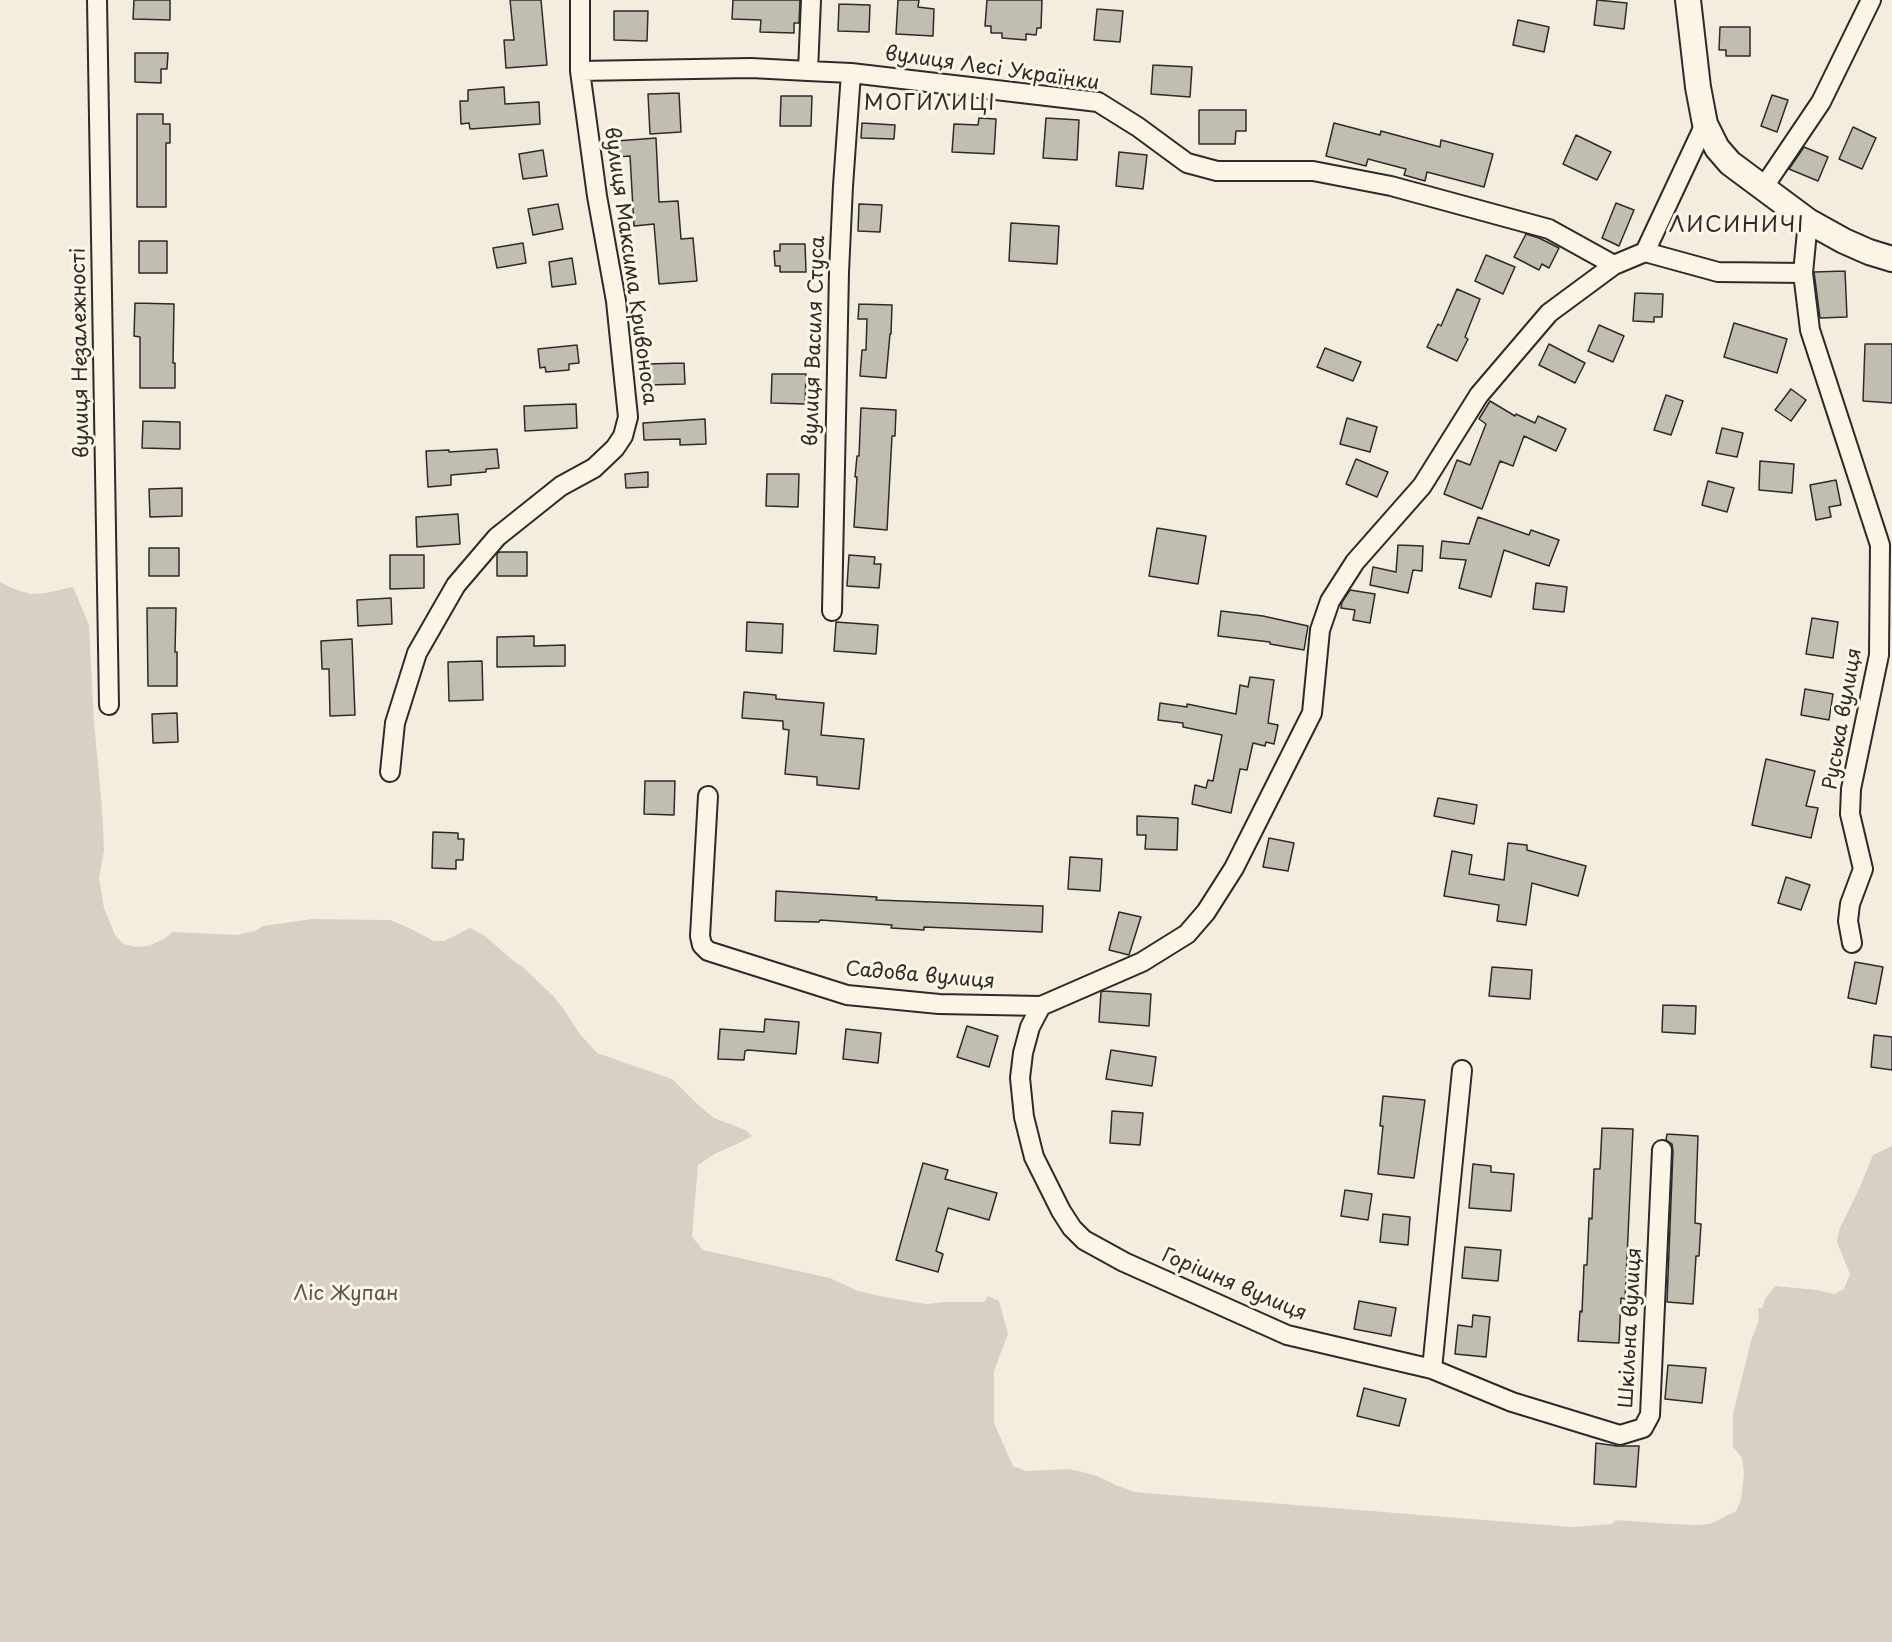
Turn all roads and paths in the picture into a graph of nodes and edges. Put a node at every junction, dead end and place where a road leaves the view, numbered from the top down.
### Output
1 (97, 0) edge
2 (580, 0) edge
3 (812, 0) edge
4 (1688, 0) edge
5 (1871, 0) edge
6 (808, 70) junction
7 (580, 71) junction
8 (851, 73) junction
9 (1705, 124) junction
10 (1763, 188) junction
11 (1808, 221) junction
12 (1645, 252) junction
13 (1892, 259) edge
14 (1614, 265) junction
15 (1803, 273) junction
16 (831, 611) dead end
17 (109, 705) dead end
18 (390, 772) dead end
19 (708, 796) dead end
20 (1852, 943) dead end
21 (1041, 1006) junction
22 (1462, 1070) dead end
23 (1662, 1150) dead end
24 (1432, 1369) junction

1 - 17 street, вулиця Незалежності
2 - 7 street, вулиця Максима Кривоноса
3 - 6 street
4 - 9 main road
5 - 10 street
6 - 7 street, вулиця Лесі Українки
6 - 8 street, вулиця Лесі Українки
7 - 18 street, вулиця Максима Кривоноса
8 - 14 street, вулиця Лесі Українки
8 - 16 street, вулиця Василя Стуса
9 - 10 main road
9 - 12 street
10 - 11 main road
11 - 13 main road
11 - 15 street, Руська вулиця
12 - 14 street
12 - 15 street
14 - 21 street
15 - 20 street, Руська вулиця
19 - 21 street, Садова вулиця
21 - 24 street, Горішня вулиця
22 - 24 street
23 - 24 street, Шкільна вулиця

